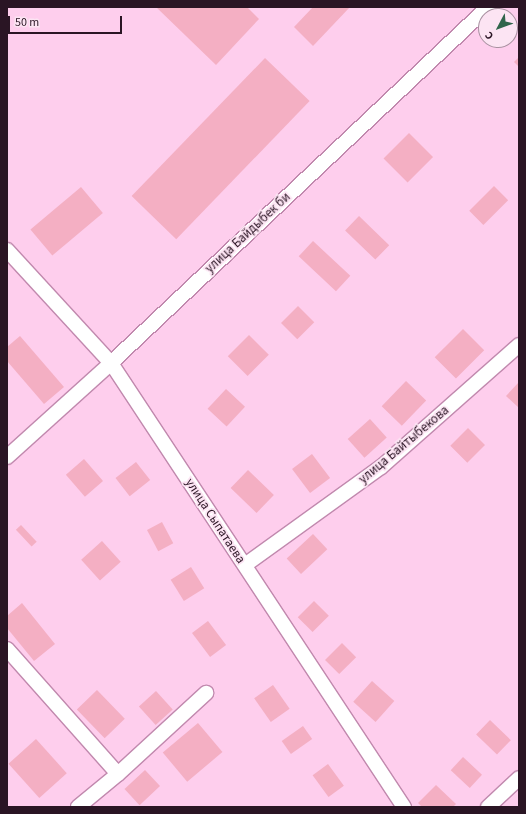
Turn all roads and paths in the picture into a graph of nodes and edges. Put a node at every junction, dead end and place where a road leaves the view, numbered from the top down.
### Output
1 (488, 7) edge
2 (7, 250) edge
3 (519, 345) edge
4 (111, 363) junction
5 (7, 457) edge
6 (245, 565) junction
7 (7, 649) edge
8 (206, 693) dead end
9 (118, 774) junction
10 (519, 778) edge
11 (78, 807) edge
12 (404, 807) edge
13 (488, 807) edge

1 - 4 street, улица Байдыбек би
2 - 4 street, улица Сыпатаева
3 - 6 street, улица Байтыбекова
4 - 5 street, улица Байдыбек би
4 - 6 street, улица Сыпатаева
6 - 12 street, улица Сыпатаева
7 - 9 street
8 - 9 street
9 - 11 street
10 - 13 street

